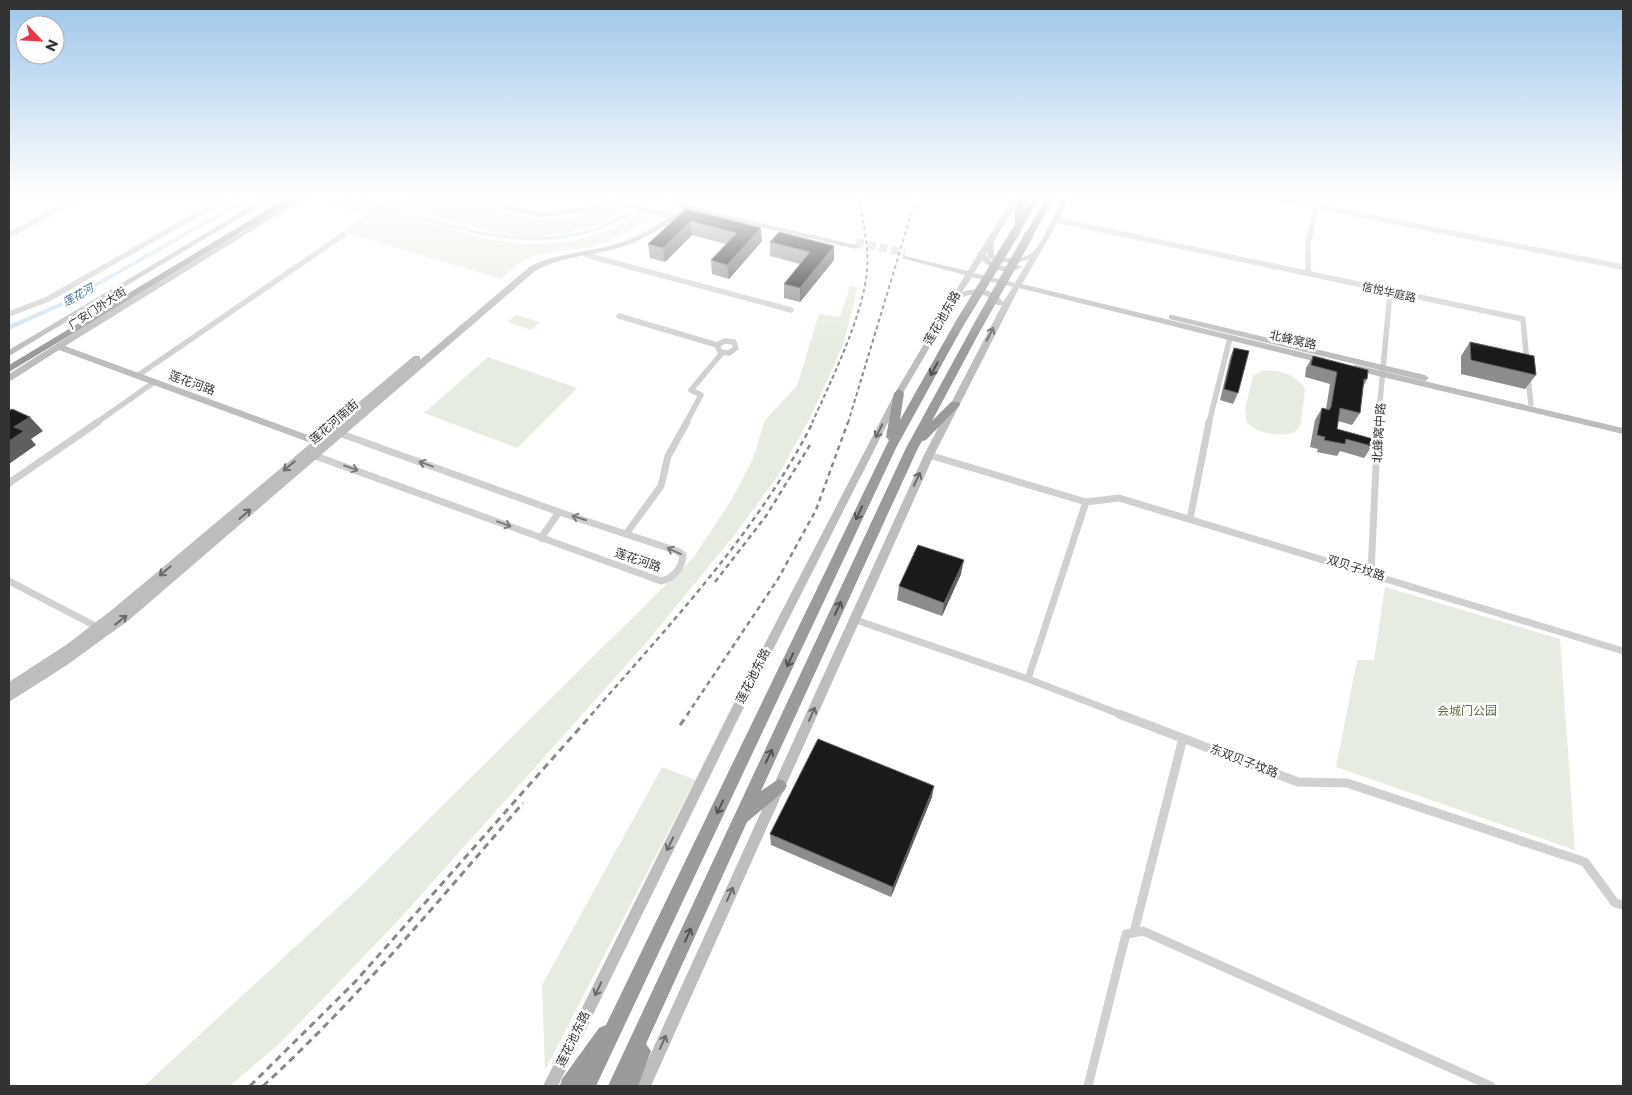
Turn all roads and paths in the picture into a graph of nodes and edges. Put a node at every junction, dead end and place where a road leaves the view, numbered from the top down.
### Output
1 (136, 249) edge
2 (184, 249) edge
3 (195, 249) edge
4 (209, 249) edge
5 (217, 249) edge
6 (322, 249) edge
7 (592, 249) edge
8 (603, 249) edge
9 (984, 249) edge
10 (990, 249) edge
11 (1005, 249) edge
12 (1021, 249) edge
13 (1037, 249) edge
14 (1194, 249) edge
15 (1308, 249) edge
16 (1531, 249) edge
17 (982, 253) junction
18 (586, 254) junction
19 (905, 256) tunnel mouth
20 (1032, 257) junction
21 (1623, 267) edge
22 (971, 271) junction
23 (1308, 273) junction
24 (1018, 282) junction
25 (1390, 293) junction
26 (955, 297) junction
27 (1004, 308) junction
28 (791, 310) dead end
29 (9, 314) edge
30 (619, 316) dead end
31 (1230, 338) junction
32 (717, 345) junction
33 (59, 347) junction
34 (9, 353) edge
35 (722, 353) junction
36 (9, 360) edge
37 (9, 369) edge
38 (1384, 371) junction
39 (137, 376) junction
40 (9, 378) edge
41 (153, 382) junction
42 (899, 392) junction
43 (1531, 404) junction
44 (955, 405) junction
45 (1623, 424) edge
46 (1623, 430) edge
47 (335, 431) junction
48 (317, 442) junction
49 (890, 448) junction
50 (912, 448) junction
51 (310, 453) junction
52 (929, 455) junction
53 (9, 483) edge
54 (1086, 502) junction
55 (559, 512) junction
56 (1190, 519) junction
57 (626, 534) junction
58 (541, 538) junction
59 (1371, 573) junction
60 (9, 581) edge
61 (853, 619) junction
62 (102, 629) junction
63 (1623, 650) edge
64 (1028, 679) junction
65 (9, 688) edge
66 (9, 697) edge
67 (1183, 738) junction
68 (779, 786) junction
69 (741, 817) junction
70 (1623, 906) edge
71 (1134, 932) junction
72 (667, 980) junction
73 (631, 995) junction
74 (550, 1086) edge
75 (569, 1086) edge
76 (586, 1086) edge
77 (617, 1086) edge
78 (629, 1086) edge
79 (643, 1086) edge
80 (1088, 1086) edge
81 (1491, 1086) edge

1 - 29 street
2 - 34 street, 广安门外大街
3 - 36 highway, 广安门外大街
4 - 37 highway, 广安门外大街
5 - 33 street, 广安门外大街
6 - 39 street
7 - 47 street, 莲花河南街
8 - 18 street, 莲花河南街
9 - 17 street
10 - 20 street
11 -> 49 highway, 莲花池东路, bridge
12 - 50 highway, bridge
13 - 20 street
14 - 23 street, 信悦华庭路
15 - 23 street
16 - 21 street
17 - 20 street
17 - 22 street, 莲花池东路
18 - 28 street
18 - 47 street, 莲花河南街
19 - 22 street
20 - 24 street
22 - 24 street
22 - 26 street, 莲花池东路
23 - 25 street, 信悦华庭路
24 - 27 street
24 - 31 street, 北蜂窝路
24 - 38 street, 北蜂窝路
25 - 38 street, 北蜂窝中路
25 - 43 street, 信悦华庭路
26 - 27 street
26 - 42 street, 莲花池东路
44 -> 27 street
30 - 32 street
31 - 38 street, 北蜂窝路
31 - 56 street
32 - 35 street
32 - 35 street
33 - 39 street, 莲花河路
33 - 40 street, 广安门外大街
35 - 57 street
38 - 43 street, 北蜂窝路
38 - 46 street, 北蜂窝路
38 - 59 street, 北蜂窝中路
39 - 41 street, 莲花河路
41 - 48 street, 莲花河路
41 - 53 street
42 - 49 highway
42 -> 74 street, 莲花池东路
43 - 45 street, 北蜂窝路
44 - 50 highway
44 - 52 street
47 - 48 street, 莲花河南街
47 - 51 street, 莲花河南街
55 -> 47 street, 莲花河路
48 - 51 street, 莲花河南街
49 -> 73 highway, 莲花池东路
69 -> 50 highway
51 -> 58 street, 莲花河路
51 - 62 street, 莲花河南街
52 - 54 street
61 -> 52 street
54 - 56 street, 双贝子坟路
54 - 64 street
57 -> 55 street, 莲花河路
55 - 58 street
56 - 59 street, 双贝子坟路
58 -> 57 street, 莲花河路
59 - 63 street, 双贝子坟路
60 - 62 street
61 - 64 street, 东双贝子坟路
68 -> 61 street
62 - 65 street, 莲花河南街
62 - 66 street, 莲花河南街
64 - 67 street, 东双贝子坟路
67 - 70 street, 东双贝子坟路
67 - 71 street
68 - 69 highway
79 -> 68 street
72 -> 69 highway
71 - 80 street
71 - 81 street
72 - 77 highway
72 - 78 highway
73 - 75 highway
73 - 76 highway, 莲花池东路

